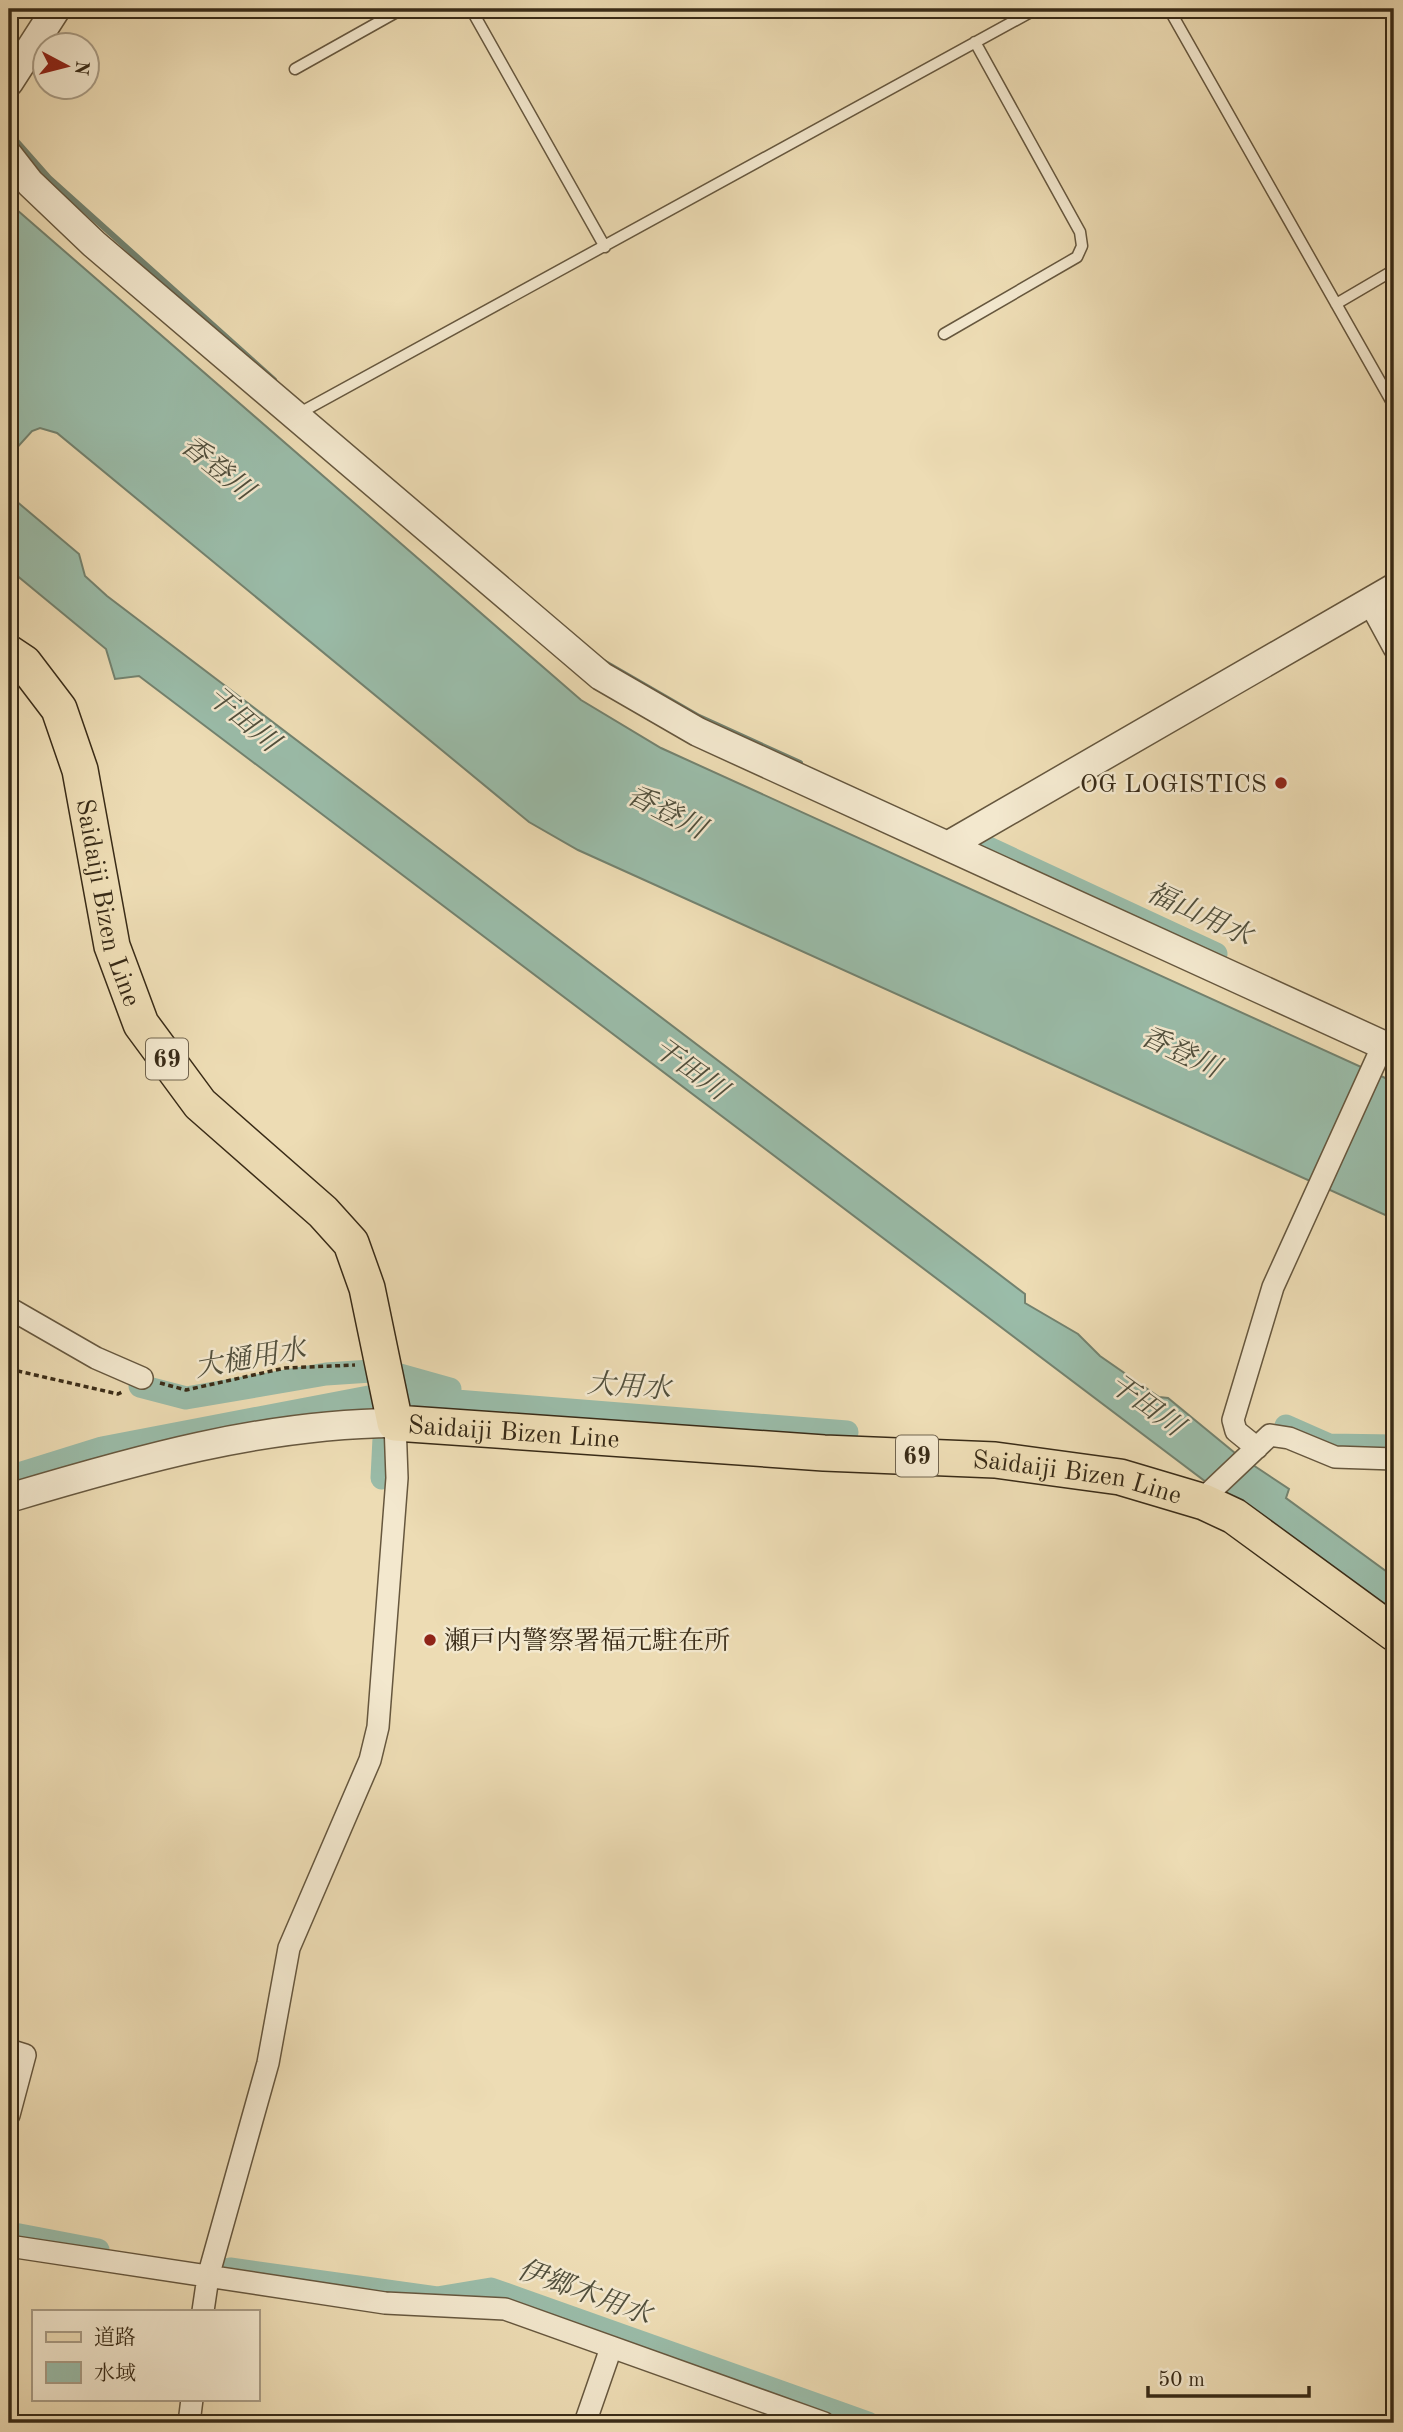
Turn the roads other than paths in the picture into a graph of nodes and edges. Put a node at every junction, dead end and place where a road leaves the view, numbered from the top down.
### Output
1 (56, 9) edge
2 (402, 9) edge
3 (471, 9) edge
4 (1036, 9) edge
5 (1169, 9) edge
6 (975, 42) junction
7 (295, 69) dead end
8 (9, 82) edge
9 (9, 156) edge
10 (605, 247) junction
11 (1394, 270) edge
12 (1336, 304) junction
13 (944, 334) dead end
14 (1394, 406) edge
15 (295, 415) junction
16 (1394, 588) edge
17 (1369, 602) junction
18 (1394, 648) edge
19 (9, 653) edge
20 (949, 845) junction
21 (1385, 1051) edge
22 (9, 1308) edge
23 (142, 1378) road end
24 (395, 1423) junction
25 (1253, 1451) junction
26 (1394, 1460) edge
27 (1208, 1496) junction
28 (9, 1498) edge
29 (1394, 1633) edge
30 (9, 2050) edge
31 (9, 2115) edge
32 (9, 2246) edge
33 (208, 2277) junction
34 (203, 2310) edge
35 (611, 2348) junction
36 (192, 2400) edge
37 (189, 2423) edge
38 (585, 2423) edge
39 (824, 2423) edge

1 - 8 street
2 - 7 lane
3 - 10 lane
4 - 6 lane
5 - 12 lane
6 - 10 lane
6 - 13 lane
9 - 15 street
10 - 15 lane
11 - 12 lane
12 - 14 lane
15 - 20 street
16 - 17 street
17 - 18 street
17 - 20 street
19 - 24 main road, Saidaiji Bizen Line / 69
20 - 21 street
21 - 25 street
22 - 23 street
24 - 27 main road, Saidaiji Bizen Line / 69
24 - 28 street
24 - 33 street
25 - 26 street
25 - 27 street
27 - 29 main road, Saidaiji Bizen Line / 69
30 - 31 street
32 - 33 street
33 - 34 street
33 - 35 street
35 - 38 street
35 - 39 street
36 - 37 street

